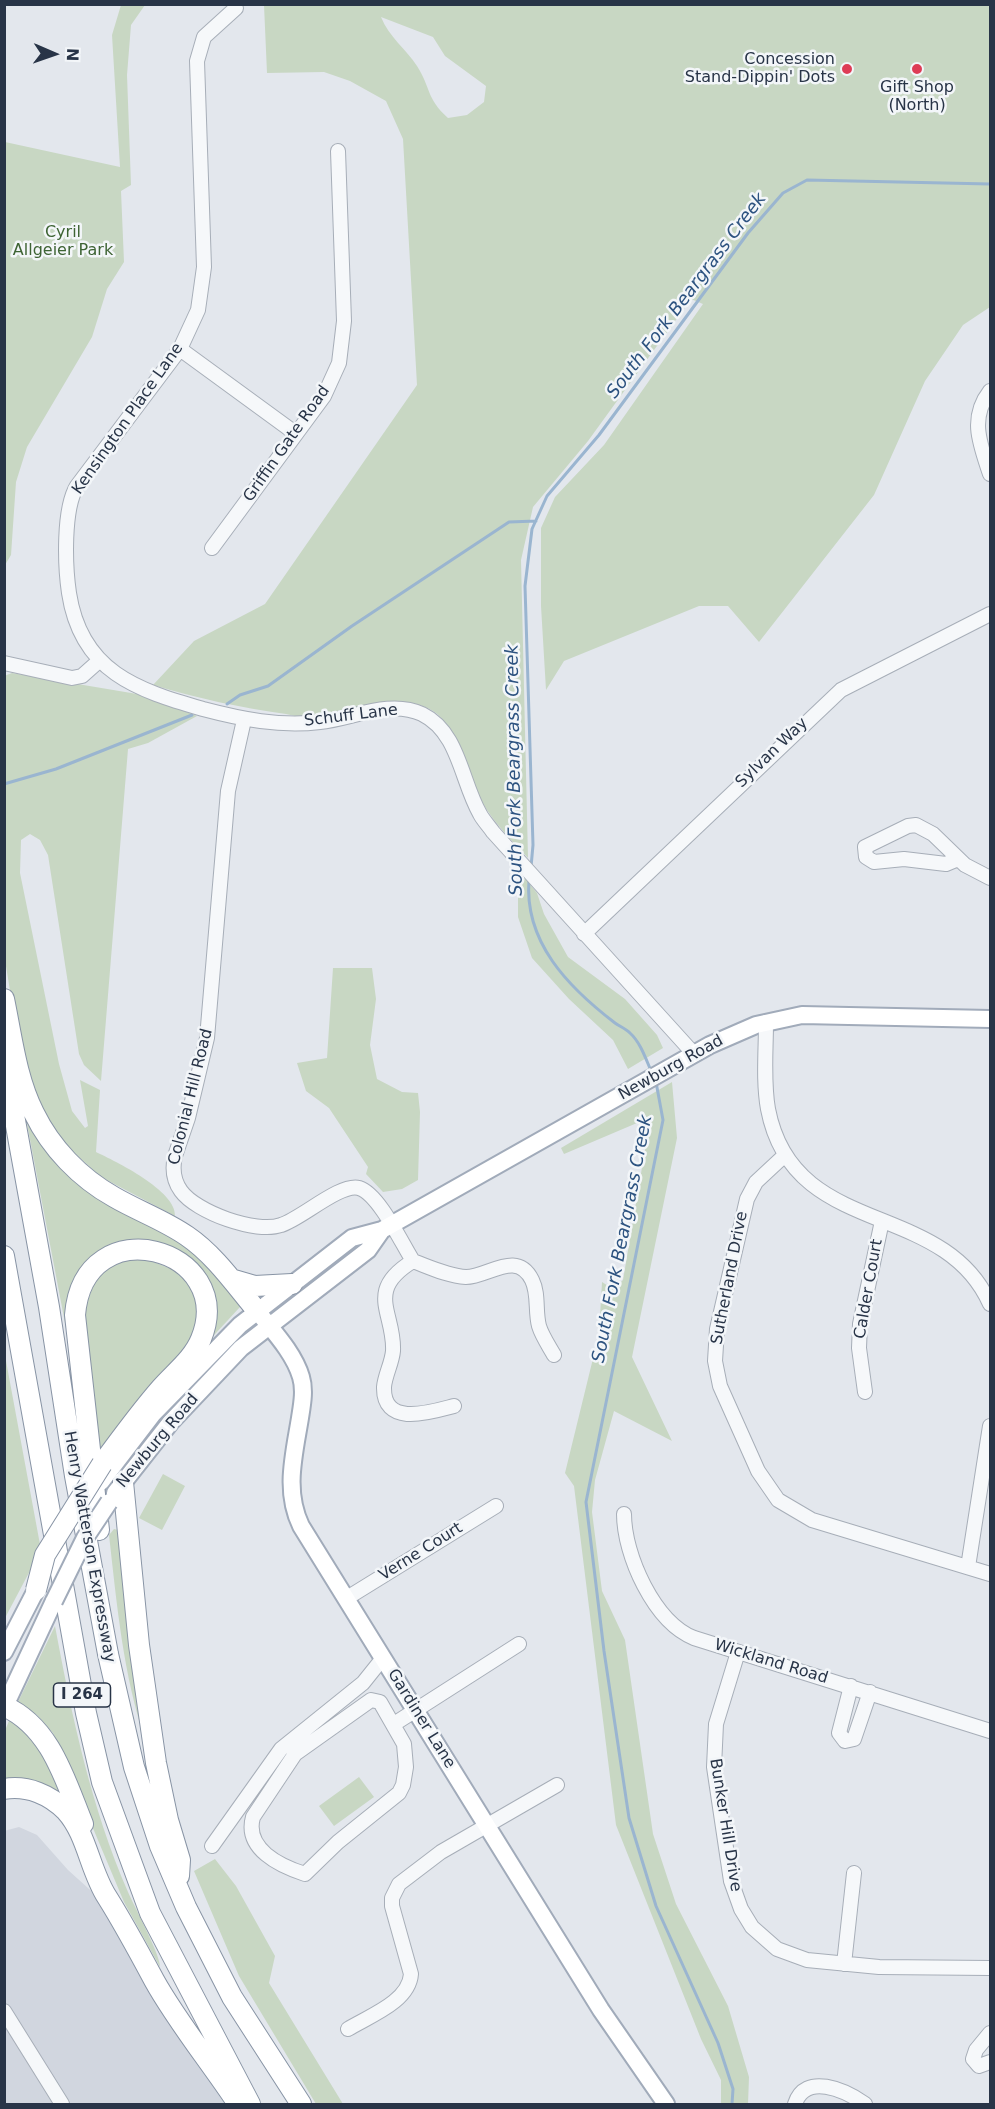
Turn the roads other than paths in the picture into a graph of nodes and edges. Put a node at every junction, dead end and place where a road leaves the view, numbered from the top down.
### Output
1 (236, 8) dead end
2 (338, 151) dead end
3 (180, 349) junction
4 (990, 391) edge
5 (295, 433) junction
6 (990, 474) edge
7 (212, 548) dead end
8 (990, 614) edge
9 (100, 660) junction
10 (4, 663) edge
11 (244, 720) junction
12 (958, 859) junction
13 (990, 878) edge
14 (584, 934) junction
15 (4, 999) edge
16 (990, 1019) edge
17 (766, 1022) junction
18 (694, 1054) junction
19 (4, 1060) edge
20 (785, 1155) junction
21 (882, 1221) junction
22 (387, 1227) junction
23 (4, 1256) edge
24 (413, 1262) junction
25 (231, 1279) junction
26 (292, 1284) junction
27 (990, 1304) edge
28 (264, 1320) junction
29 (554, 1355) dead end
30 (864, 1392) dead end
31 (454, 1406) dead end
32 (990, 1426) edge
33 (102, 1473) junction
34 (123, 1482) junction
35 (496, 1506) dead end
36 (624, 1514) dead end
37 (968, 1567) junction
38 (990, 1574) edge
39 (93, 1576) junction
40 (36, 1590) joint
41 (347, 1598) junction
42 (519, 1644) dead end
43 (4, 1652) edge
44 (738, 1652) junction
45 (383, 1658) junction
46 (851, 1686) junction
47 (870, 1692) junction
48 (5, 1706) edge
49 (416, 1710) junction
50 (394, 1724) junction
51 (990, 1731) edge
52 (557, 1785) dead end
53 (4, 1789) edge
54 (488, 1827) junction
55 (212, 1846) dead end
56 (854, 1873) dead end
57 (178, 1891) junction
58 (119, 1913) junction
59 (844, 1964) junction
60 (990, 1968) edge
61 (4, 2011) edge
62 (348, 2029) dead end
63 (990, 2033) edge
64 (990, 2062) edge
65 (63, 2104) edge
66 (239, 2104) edge
67 (250, 2104) edge
68 (301, 2104) edge
69 (666, 2104) edge
70 (795, 2104) edge
71 (865, 2104) edge

1 - 3 street, Kensington Place Lane
2 - 5 street, Griffin Gate Road
3 - 5 street
3 - 9 street, Kensington Place Lane
4 - 6 street
5 - 7 street, Griffin Gate Road
8 - 14 street, Sylvan Way
9 - 10 street
9 - 11 street, Schuff Lane
11 - 14 street, Schuff Lane
11 - 22 street, Colonial Hill Road
12 - 12 street
12 - 13 street
14 - 18 street, Schuff Lane
15 - 25 highway
16 - 17 main road, Newburg Road
17 - 18 main road, Newburg Road
17 - 20 street
18 - 22 main road, Newburg Road
19 - 39 highway, Henry Watterson Expressway / I 264
20 - 21 street
20 - 37 street, Sutherland Drive
21 - 27 street
21 - 30 street, Calder Court
22 - 24 street
22 - 26 main road, Newburg Road
22 - 28 main road, Newburg Road
23 - 67 highway, Henry Watterson Expressway / I 264
24 - 29 street
24 - 31 street
25 - 26 highway
25 - 28 highway
26 - 28 main road, Newburg Road
28 - 33 main road, Newburg Road
28 - 34 main road, Newburg Road
28 - 41 main road, Gardiner Lane
32 - 37 street
33 - 39 highway
33 - 40 highway, bridge
34 - 48 main road, Newburg Road, bridge
34 - 57 highway
35 - 41 street, Verne Court
36 - 44 street, Wickland Road
37 - 38 street, Sutherland Drive
39 - 57 highway, Henry Watterson Expressway / I 264
40 - 43 main road
41 - 45 main road, Gardiner Lane
42 - 49 street
44 - 46 street, Wickland Road
44 - 59 street, Bunker Hill Drive
45 - 49 main road, Gardiner Lane
45 - 55 street
46 - 47 street, Wickland Road
46 - 47 street
47 - 51 street, Wickland Road
48 - 58 highway
49 - 50 street
49 - 54 main road, Gardiner Lane
50 - 50 street
52 - 54 street
53 - 58 highway
54 - 62 street
54 - 69 main road, Gardiner Lane
56 - 59 street
57 - 68 highway, Henry Watterson Expressway / I 264
58 - 66 highway
59 - 60 street, Bunker Hill Drive
61 - 65 street
63 - 64 street
70 - 71 street

